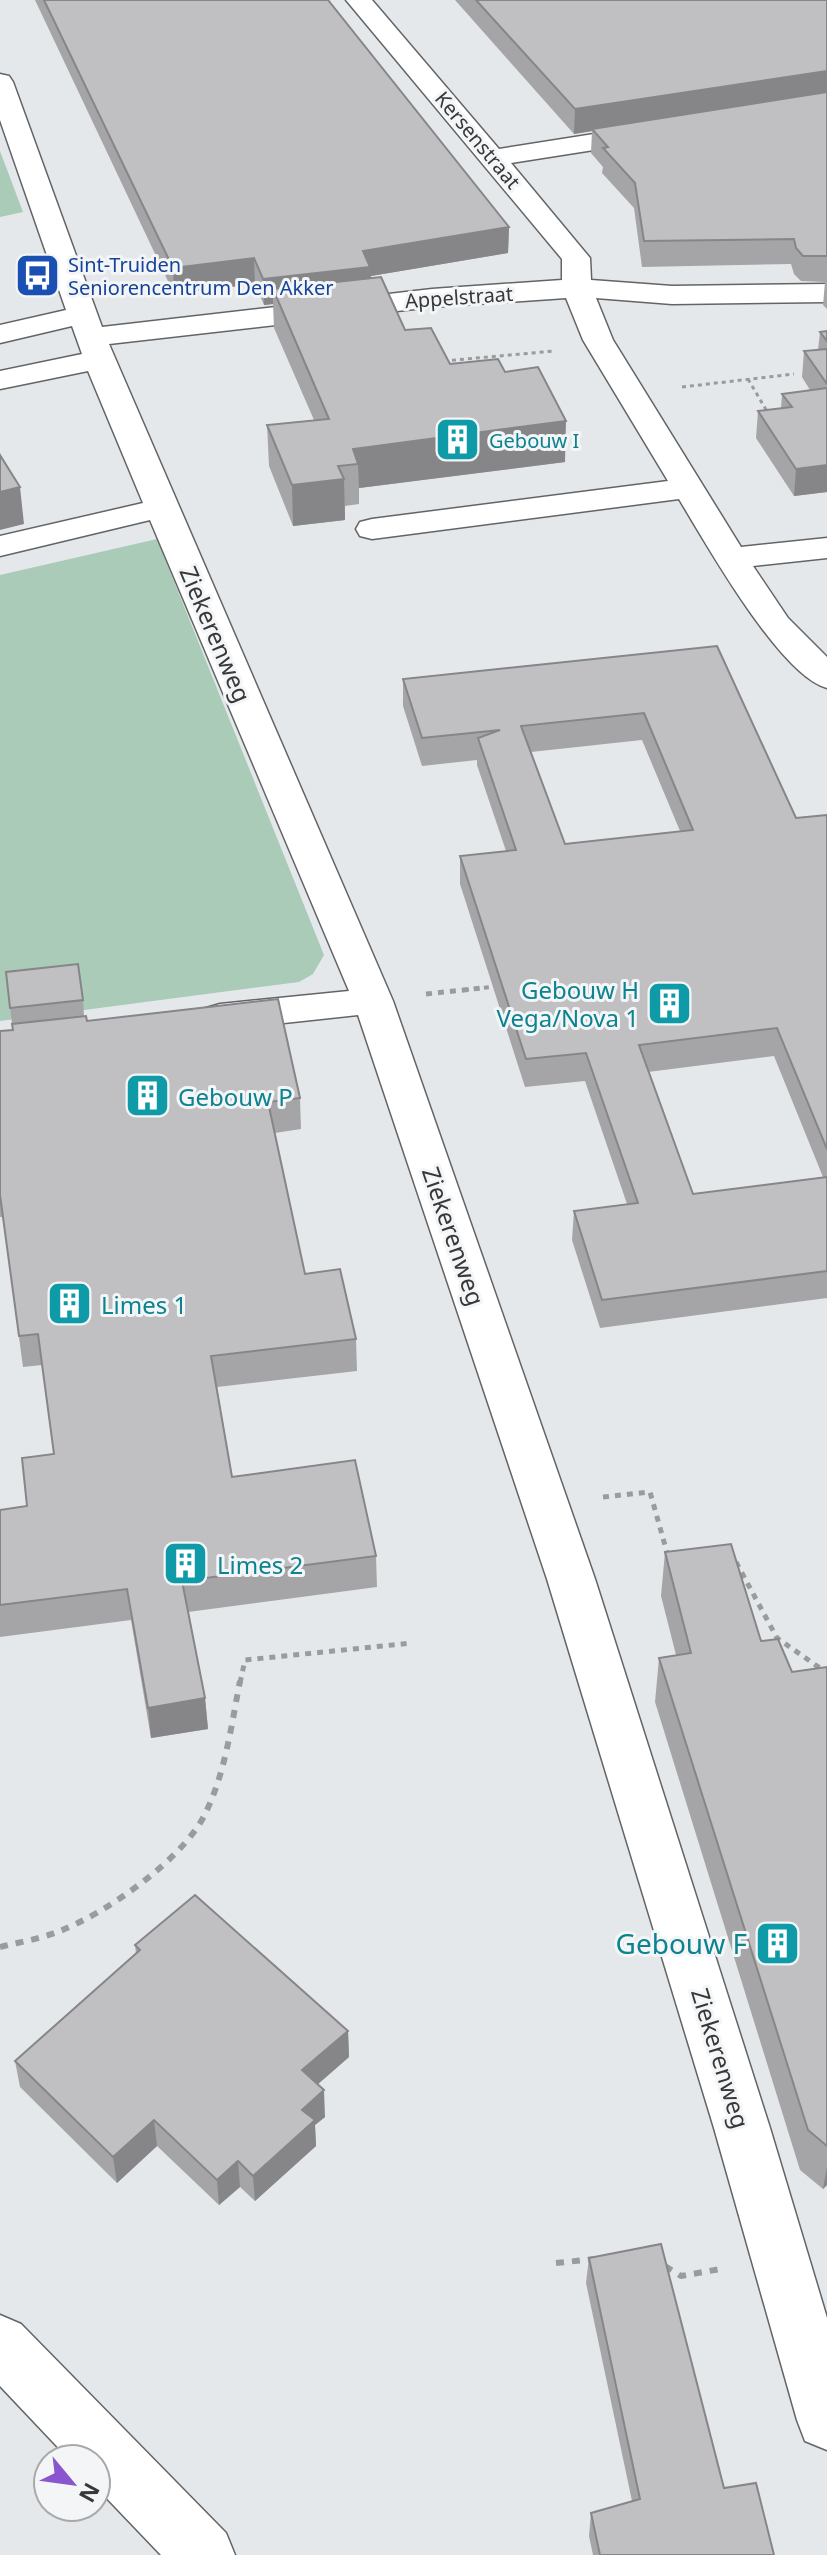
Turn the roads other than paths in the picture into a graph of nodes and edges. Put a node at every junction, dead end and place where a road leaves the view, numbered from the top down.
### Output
1 (359, 0) edge
2 (0, 82) edge
3 (675, 129) edge
4 (493, 158) junction
5 (577, 288) junction
6 (827, 293) edge
7 (0, 334) edge
8 (91, 337) junction
9 (0, 380) edge
10 (687, 488) junction
11 (161, 508) junction
12 (372, 529) dead end
13 (0, 546) edge
14 (827, 548) edge
15 (731, 558) junction
16 (827, 677) edge
17 (373, 1001) junction
18 (186, 1021) edge
19 (0, 2344) edge
20 (827, 2420) edge
21 (204, 2555) edge

1 - 4 street, Kersenstraat
2 - 8 street, Ziekerenweg
3 - 4 street
4 - 5 street, Kersenstraat
5 - 6 street, Appelstraat
5 - 8 street, Appelstraat
5 - 10 street, Kersenstraat
7 - 8 street
8 - 9 street
8 - 11 street, Ziekerenweg
10 - 12 street
10 - 15 street, Kersenstraat
11 - 13 street
11 - 17 street, Ziekerenweg
14 - 15 street
15 - 16 street, Kersenstraat
17 - 18 street
17 - 20 street, Ziekerenweg
19 - 21 street

